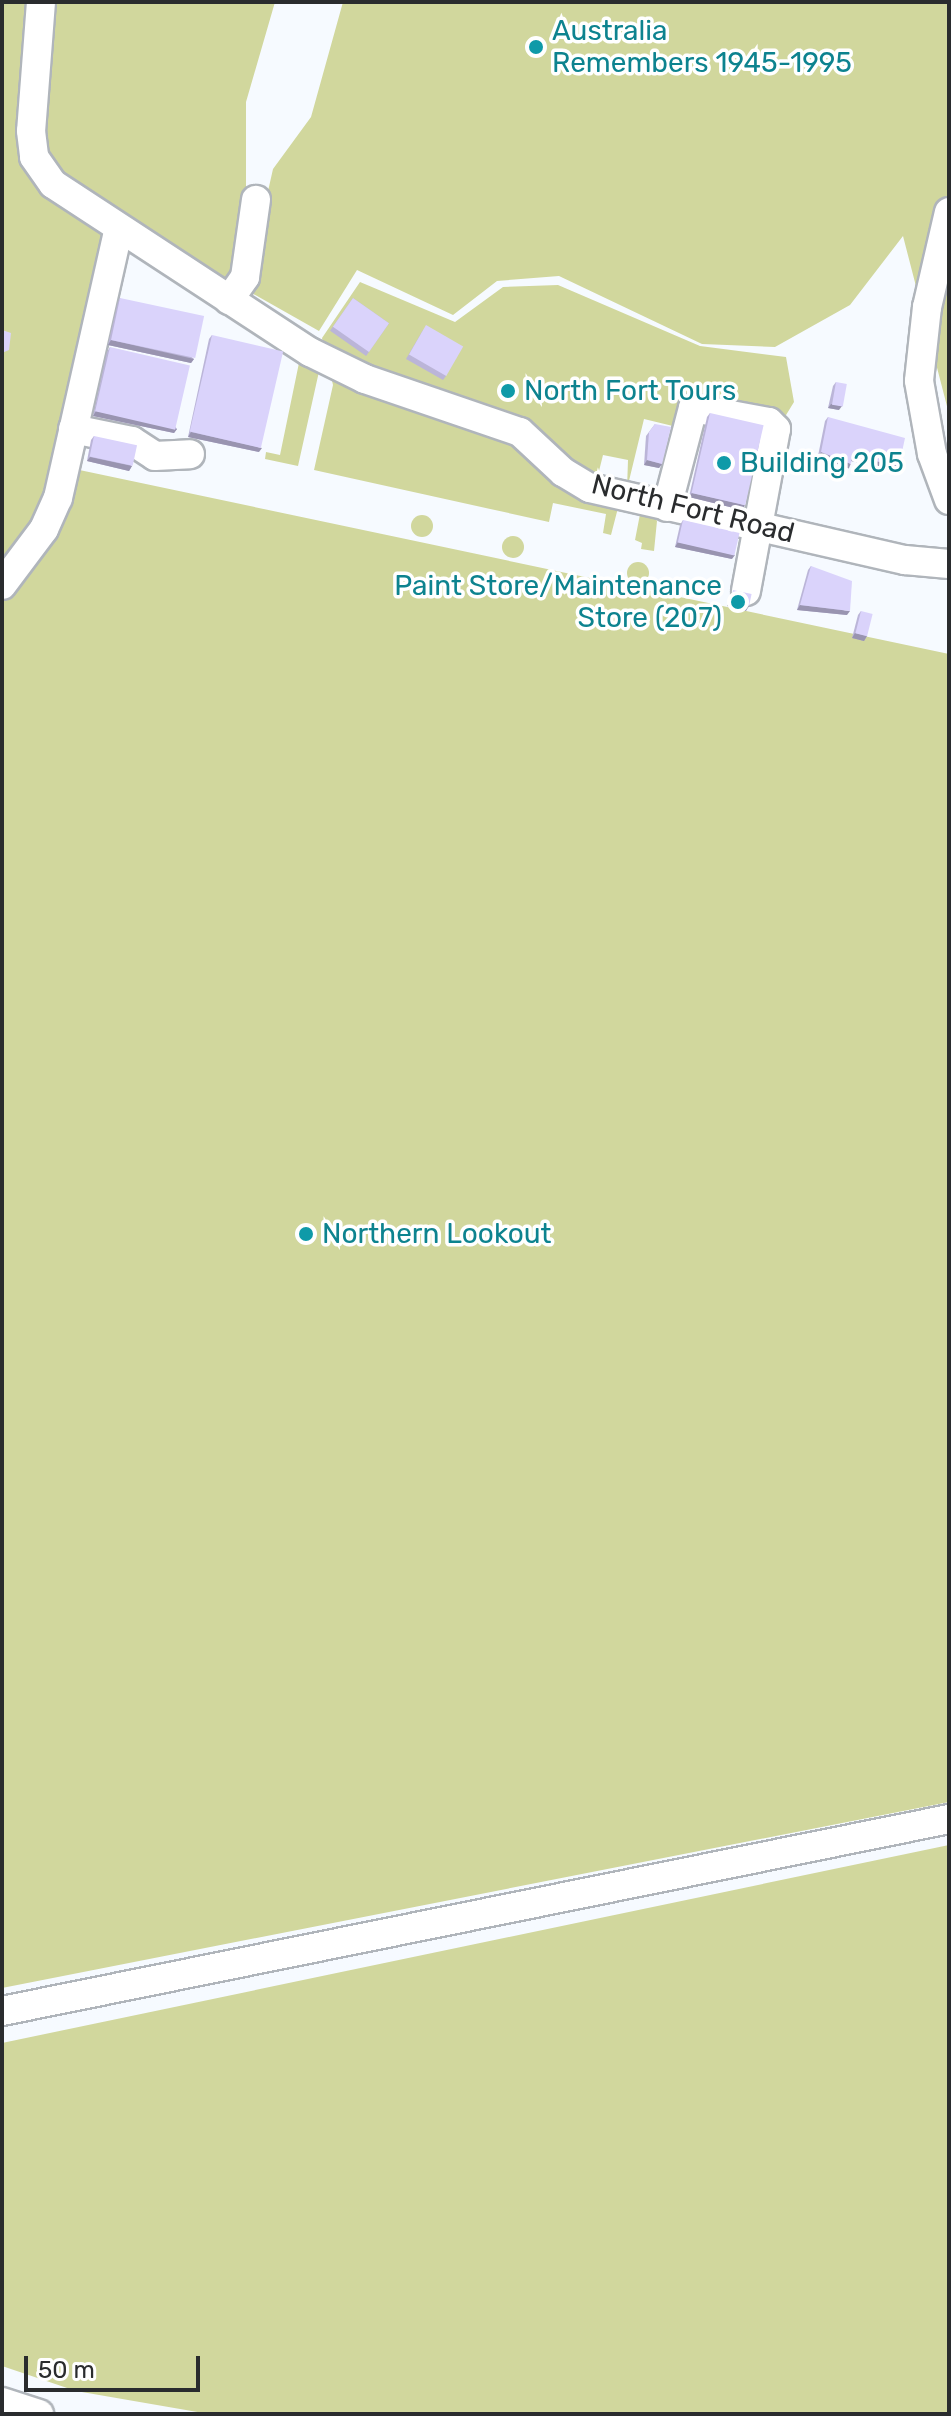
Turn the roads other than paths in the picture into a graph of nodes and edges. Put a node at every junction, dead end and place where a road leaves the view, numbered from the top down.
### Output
1 (41, 2) edge
2 (256, 200) dead end
3 (949, 212) edge
4 (118, 231) junction
5 (229, 300) junction
6 (73, 429) junction
7 (190, 454) dead end
8 (949, 500) edge
9 (667, 507) junction
10 (760, 527) junction
11 (949, 564) edge
12 (2, 585) edge
13 (746, 591) edge
14 (949, 1819) edge
15 (2, 2011) edge
16 (2, 2402) edge
17 (39, 2414) edge

1 - 4 street, North Fort Road
2 - 5 street
3 - 8 street
4 - 5 street, North Fort Road
4 - 6 street
5 - 9 street, North Fort Road
6 - 7 street
6 - 12 street
9 - 10 street, North Fort Road
9 - 10 street
10 - 11 street, North Fort Road
10 - 13 street
14 - 15 street
16 - 17 street

